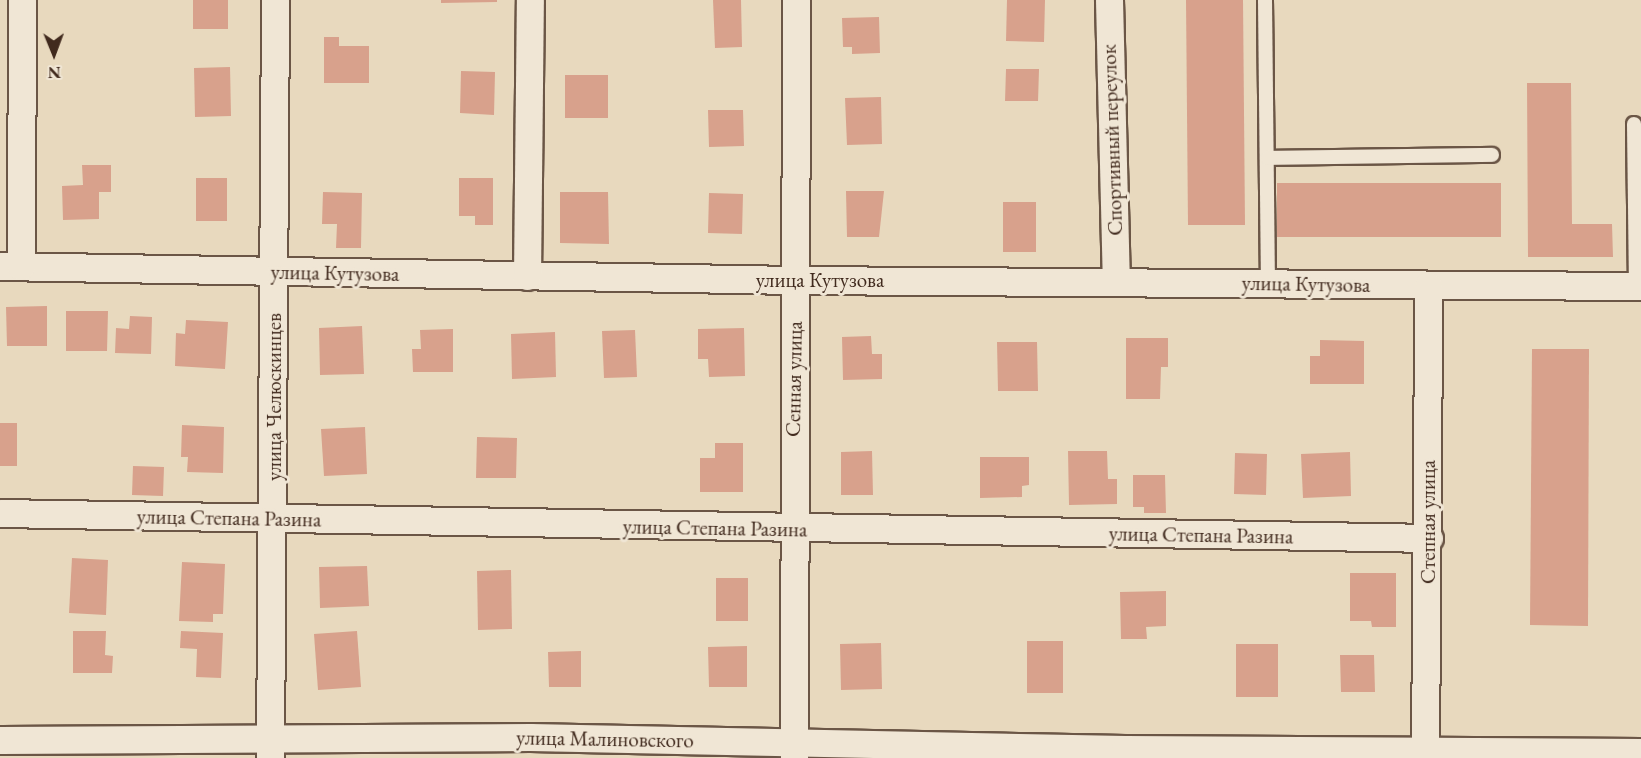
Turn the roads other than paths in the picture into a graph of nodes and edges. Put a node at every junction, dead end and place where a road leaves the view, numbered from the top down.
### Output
1 (22, 0) edge
2 (275, 0) edge
3 (530, 0) edge
4 (796, 0) edge
5 (1109, 0) edge
6 (1265, 0) edge
7 (1634, 124) dead end
8 (1492, 155) dead end
9 (1268, 158) junction
10 (11, 266) edge
11 (275, 272) junction
12 (527, 276) junction
13 (795, 280) junction
14 (1116, 280) junction
15 (1268, 283) junction
16 (1428, 286) junction
17 (1639, 286) edge
18 (0, 513) edge
19 (273, 519) junction
20 (792, 529) junction
21 (1429, 538) junction
22 (0, 740) edge
23 (530, 748) edge
24 (271, 749) edge
25 (794, 750) edge
26 (1641, 752) edge
27 (1125, 753) edge
28 (1425, 753) edge
29 (1590, 755) edge

1 - 10 street
2 - 11 street, улица Челюскинцев
3 - 12 street
4 - 13 street, Сенная улица
5 - 14 street, Спортивный переулок
6 - 9 lane
7 - 17 lane
8 - 9 lane
9 - 15 lane
10 - 11 street, улица Кутузова
11 - 12 street, улица Кутузова
11 - 19 street, улица Челюскинцев
12 - 13 street, улица Кутузова
13 - 14 street, улица Кутузова
13 - 20 street, Сенная улица
14 - 15 street, улица Кутузова
15 - 16 street, улица Кутузова
16 - 17 street, улица Кутузова
16 - 21 street, Степная улица
18 - 19 street, улица Степана Разина
19 - 20 street, улица Степана Разина
19 - 24 street, улица Челюскинцев
20 - 21 street, улица Степана Разина
20 - 25 street, Сенная улица
21 - 28 street, Степная улица
22 - 24 street, улица Малиновского
23 - 24 street, улица Малиновского
23 - 25 street, улица Малиновского
25 - 27 street, улица Малиновского
26 - 29 street, улица Малиновского
27 - 28 street, улица Малиновского
28 - 29 street, улица Малиновского

